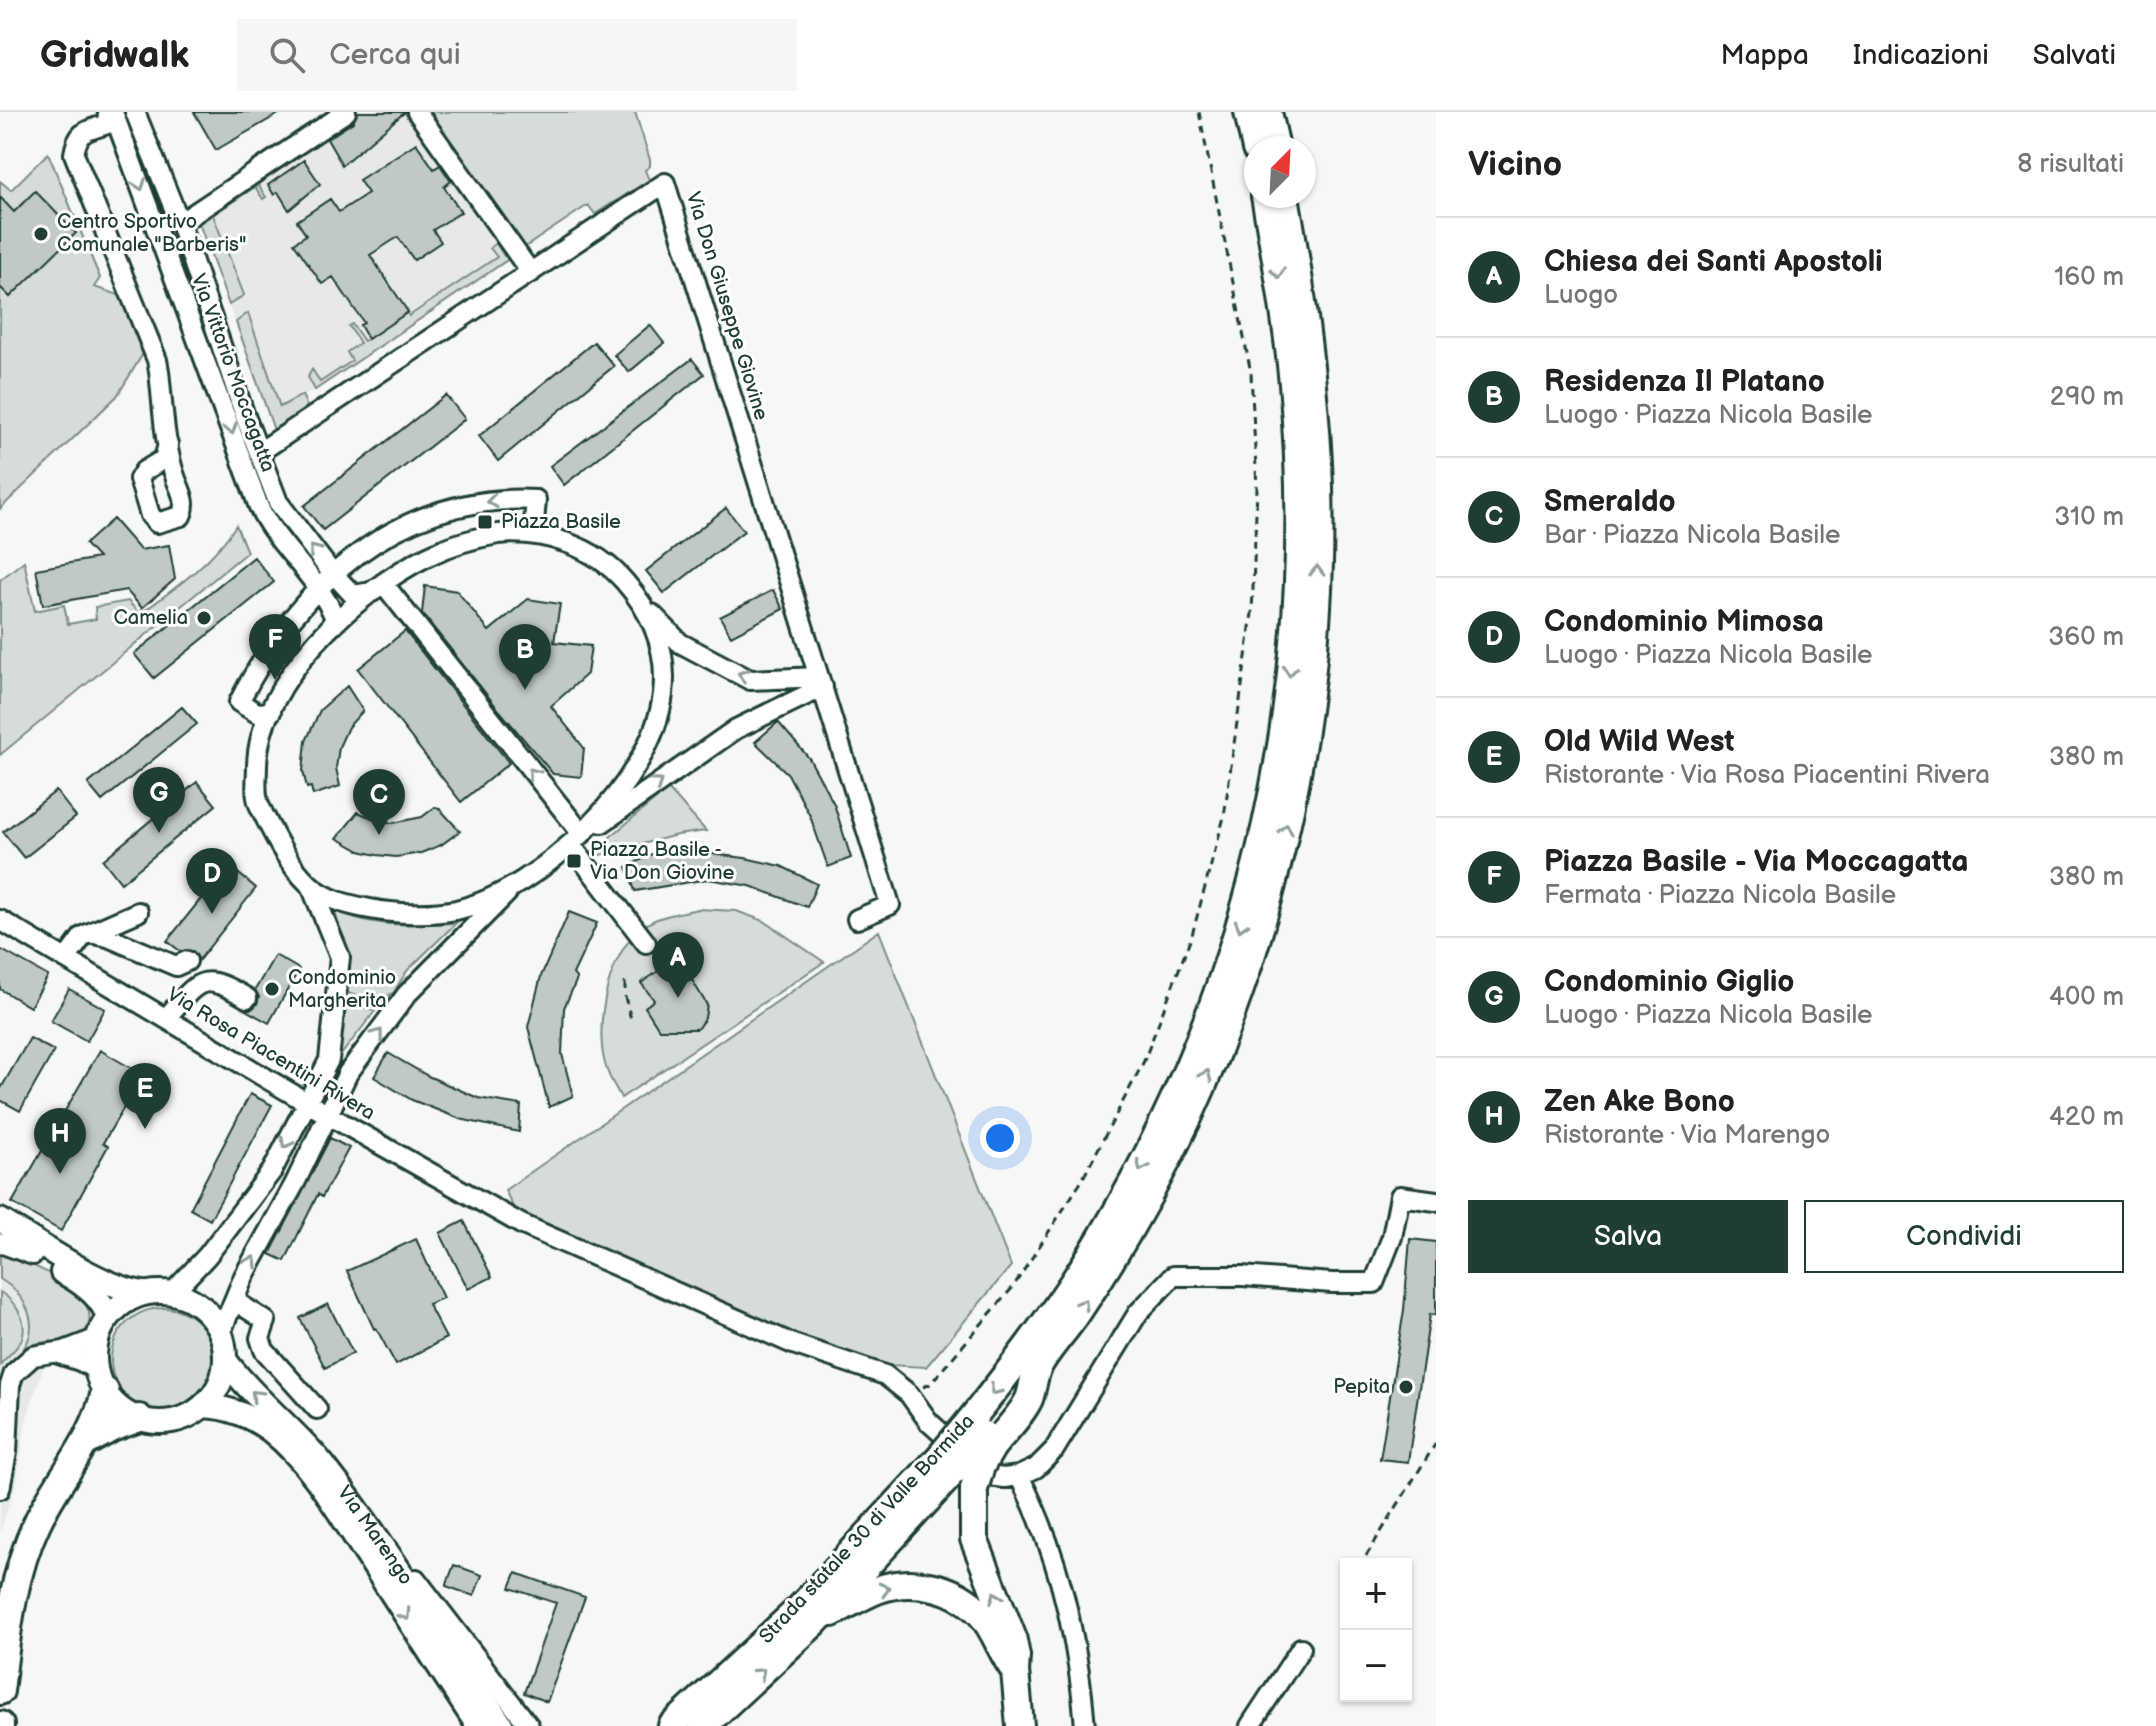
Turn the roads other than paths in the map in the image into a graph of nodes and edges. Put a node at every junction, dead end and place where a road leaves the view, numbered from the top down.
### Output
1 (110, 112) edge
2 (135, 112) edge
3 (346, 112) edge
4 (417, 112) edge
5 (1248, 112) edge
6 (1268, 112) edge
7 (1253, 136) edge
8 (1273, 136) edge
9 (1267, 208) edge
10 (1287, 208) edge
11 (180, 223) junction
12 (531, 273) junction
13 (168, 444) dead end
14 (261, 451) junction
15 (533, 534) junction
16 (326, 581) junction
17 (378, 588) junction
18 (643, 604) junction
19 (327, 632) junction
20 (821, 682) junction
21 (271, 712) junction
22 (576, 840) junction
23 (311, 886) junction
24 (512, 887) junction
25 (138, 912) dead end
26 (857, 919) dead end
27 (0, 920) edge
28 (91, 933) junction
29 (646, 943) dead end
30 (66, 959) junction
31 (187, 961) dead end
32 (247, 998) dead end
33 (166, 1018) junction
34 (308, 1101) junction
35 (328, 1115) junction
36 (1436, 1201) edge
37 (0, 1220) edge
38 (0, 1237) edge
39 (0, 1243) edge
40 (33, 1255) junction
41 (173, 1292) junction
42 (143, 1293) junction
43 (235, 1301) junction
44 (103, 1328) junction
45 (221, 1332) junction
46 (53, 1353) junction
47 (226, 1361) junction
48 (1029, 1363) junction
49 (101, 1381) junction
50 (203, 1406) junction
51 (317, 1409) dead end
52 (139, 1418) junction
53 (982, 1434) junction
54 (85, 1443) junction
55 (947, 1464) junction
56 (1019, 1476) junction
57 (0, 1489) edge
58 (371, 1530) junction
59 (815, 1622) junction
60 (1301, 1648) dead end
61 (1015, 1671) junction
62 (0, 1691) edge
63 (478, 1726) edge
64 (502, 1726) edge
65 (529, 1726) edge
66 (672, 1726) edge
67 (703, 1726) edge
68 (1020, 1726) edge
69 (1085, 1726) edge
70 (1250, 1726) edge

1 - 13 street, Via Vittorio Moccagatta
1 -> 16 street, Via Vittorio Moccagatta
2 - 11 street, Via Vittorio Moccagatta
3 - 11 street
4 - 12 street
5 - 7 highway
6 - 8 highway
9 -> 48 highway
48 -> 10 highway
11 - 14 street, Via Vittorio Moccagatta
12 - 14 street, Via Don Giuseppe Giovine
12 - 20 street, Via Don Giuseppe Giovine
16 -> 14 street, Via Vittorio Moccagatta
15 -> 16 street
15 - 17 street
15 - 18 street
16 - 17 street, Via Vittorio Moccagatta
16 - 19 street, Via Vittorio Moccagatta
16 - 21 street
17 - 19 street
22 -> 17 street
20 -> 18 street
18 - 22 street
19 - 21 street
22 -> 20 street
20 - 26 street, Via Don Giuseppe Giovine
21 - 23 street
22 - 24 street
22 - 29 street
23 - 24 street
23 - 34 street
35 -> 24 street
25 - 28 street
27 - 30 street, Via Rosa Piacentini Rivera
28 - 30 street
28 - 31 street
30 - 33 street, Via Rosa Piacentini Rivera
32 - 33 street
33 - 34 street, Via Rosa Piacentini Rivera
34 - 35 street, Via Rosa Piacentini Rivera
34 -> 41 street
43 -> 35 street
35 - 56 street, Via Rosa Piacentini Rivera
36 - 56 street
37 - 42 main road
38 - 40 main road
39 - 40 street
40 - 44 main road
41 - 42 main road
41 - 45 main road
42 - 44 main road
43 - 45 street
43 - 51 street
44 - 46 street
44 - 49 main road
45 - 47 main road
46 - 49 street
46 - 57 street
47 - 50 main road
58 -> 47 main road, Via Marengo
48 - 53 highway, Strada statale 30 di Valle Bormida
49 - 52 main road
49 - 54 highway
50 - 52 main road
50 -> 63 main road, Via Marengo
52 - 54 highway
53 - 55 highway, Strada statale 30 di Valle Bormida, bridge
61 -> 53 highway, bridge
54 - 62 highway
55 - 59 highway, Strada statale 30 di Valle Bormida
55 - 66 highway, Strada statale 30 di Valle Bormida
56 - 69 street
58 - 64 main road, Via Marengo
58 - 65 street
59 -> 61 highway
67 -> 59 highway, Strada statale 30 di Valle Bormida
60 - 70 street
61 - 68 highway

